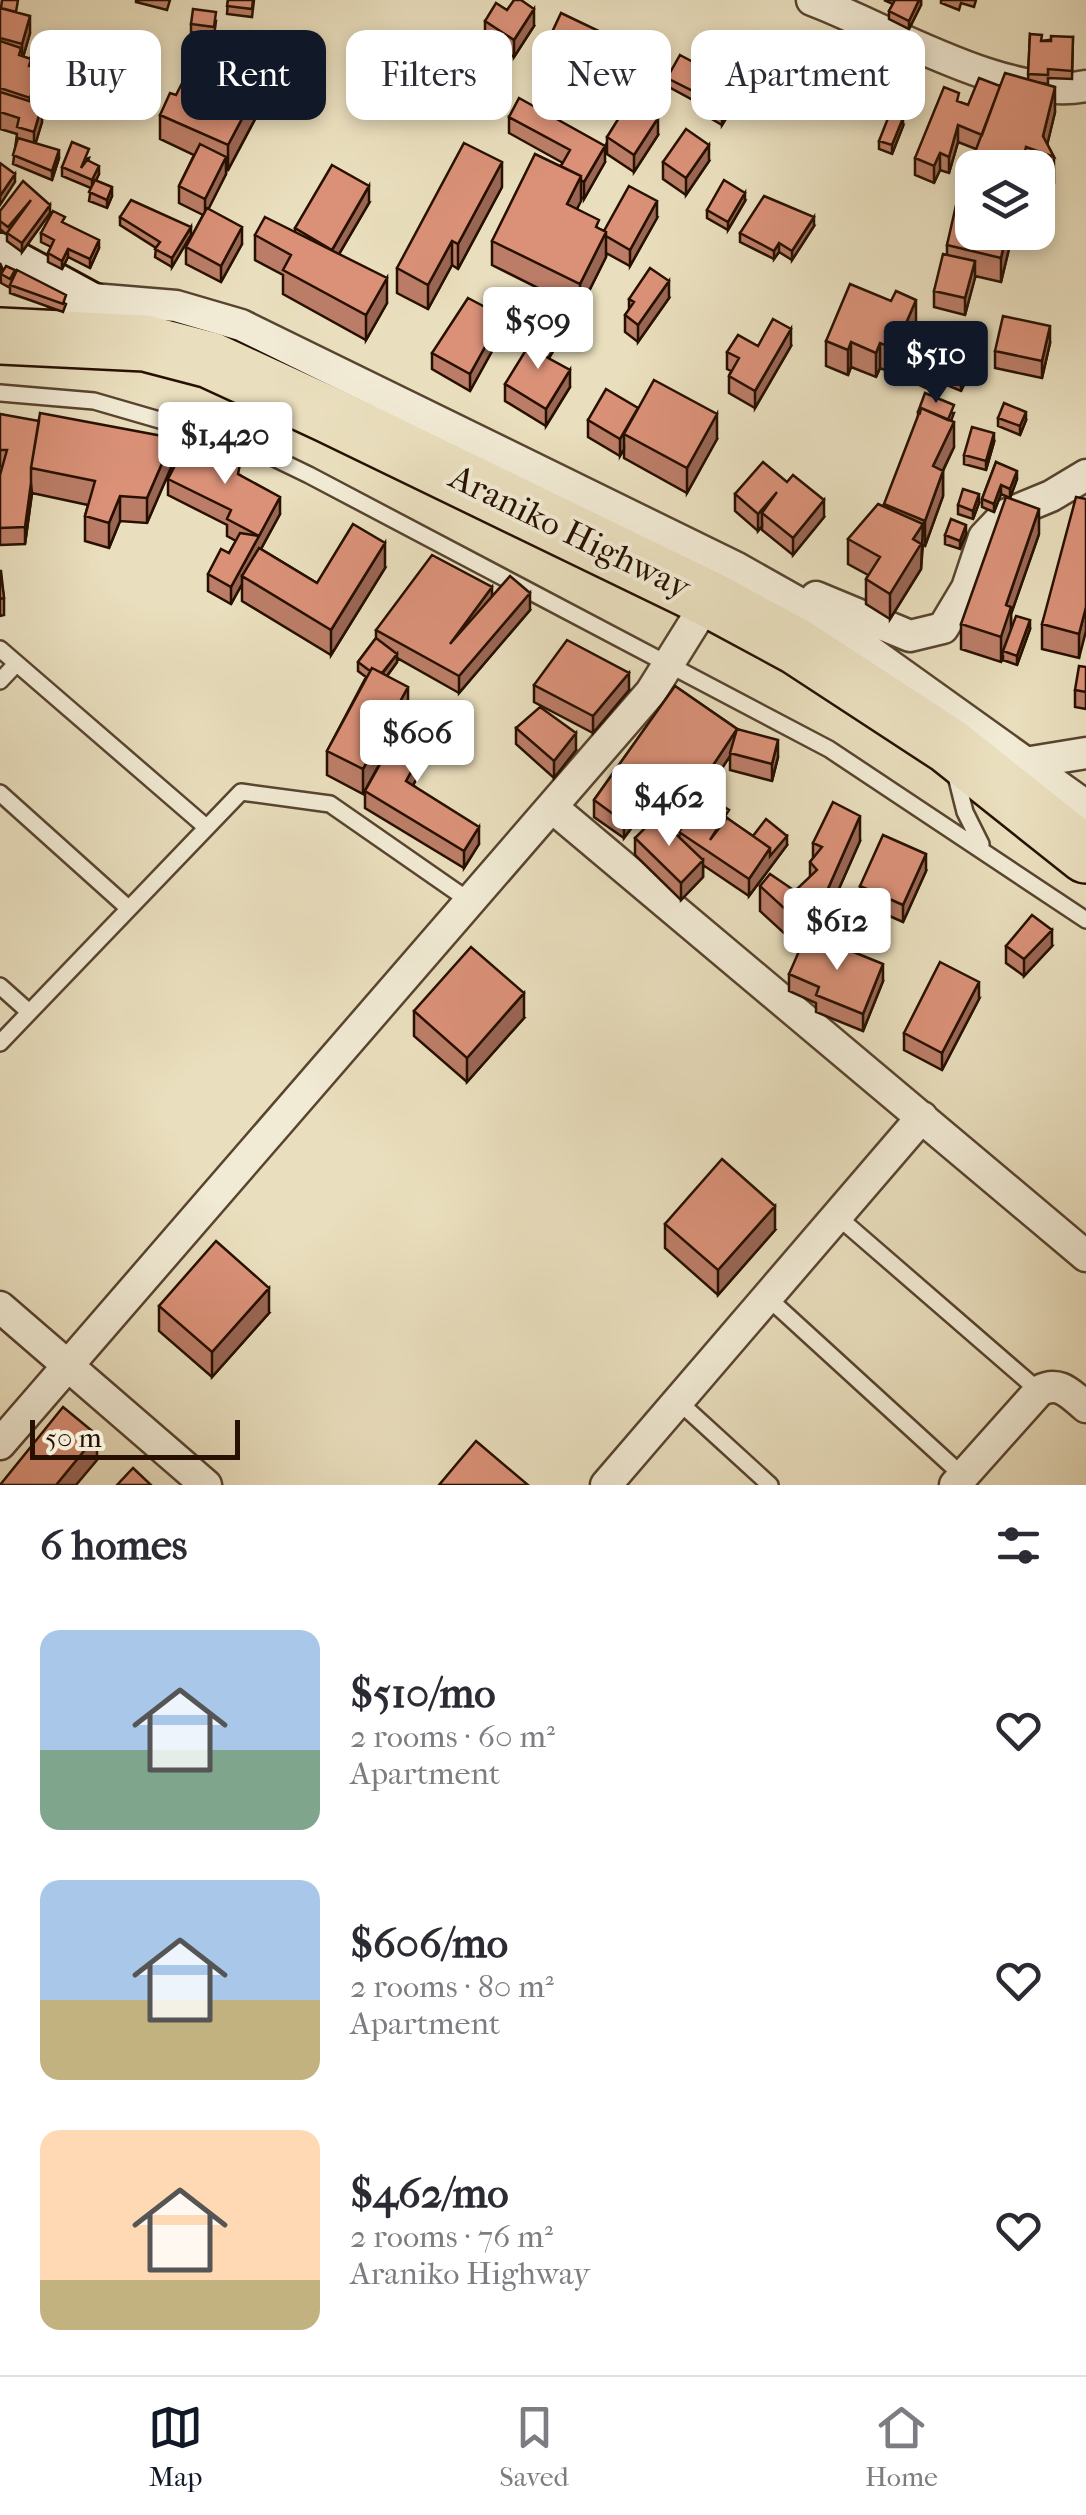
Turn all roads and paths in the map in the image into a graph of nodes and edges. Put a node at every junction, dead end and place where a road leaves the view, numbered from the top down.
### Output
1 (812, 0) edge
2 (1086, 86) edge
3 (0, 256) edge
4 (79, 298) junction
5 (0, 336) edge
6 (145, 343) junction
7 (0, 393) edge
8 (1086, 475) edge
9 (517, 483) junction
10 (723, 583) junction
11 (0, 649) edge
12 (16, 664) junction
13 (672, 665) junction
14 (0, 682) edge
15 (949, 746) junction
16 (1086, 753) edge
17 (1014, 773) junction
18 (0, 793) edge
19 (1086, 806) edge
20 (553, 808) junction
21 (206, 828) junction
22 (983, 848) junction
23 (1086, 855) edge
24 (471, 902) junction
25 (127, 906) junction
26 (1086, 920) edge
27 (0, 986) edge
28 (28, 1011) junction
29 (0, 1042) edge
30 (922, 1117) junction
31 (837, 1216) junction
32 (1086, 1256) edge
33 (767, 1297) junction
34 (0, 1307) edge
35 (68, 1363) junction
36 (1039, 1391) junction
37 (678, 1401) junction
38 (1086, 1407) edge
39 (0, 1444) edge
40 (959, 1480) edge
41 (206, 1485) edge
42 (606, 1485) edge
43 (770, 1485) edge

1 - 2 street
3 - 4 main road
4 - 6 main road
4 - 9 street
5 - 6 highway, Araniko Highway
6 - 9 highway, Araniko Highway
7 - 13 lane
8 - 10 street
9 - 10 highway, Araniko Highway
10 - 13 street
10 - 15 highway, Araniko Highway
10 - 17 street
11 - 12 lane
12 - 14 lane
12 - 21 lane
13 - 20 street
13 - 22 lane
15 - 17 highway, Araniko Highway
15 - 22 lane
16 - 17 street
17 - 19 street
17 - 23 highway, Araniko Highway
18 - 25 lane
20 - 24 street
20 - 30 street
21 - 24 lane
21 - 25 lane
22 - 26 lane
24 - 35 street
25 - 28 lane
27 - 28 lane
28 - 29 lane
30 - 31 street
30 - 32 street
31 - 33 street
31 - 36 lane
33 - 37 street
33 - 40 lane
34 - 35 street
35 - 39 street
35 - 41 street
36 - 38 street
36 - 40 street
37 - 42 street
37 - 43 lane

